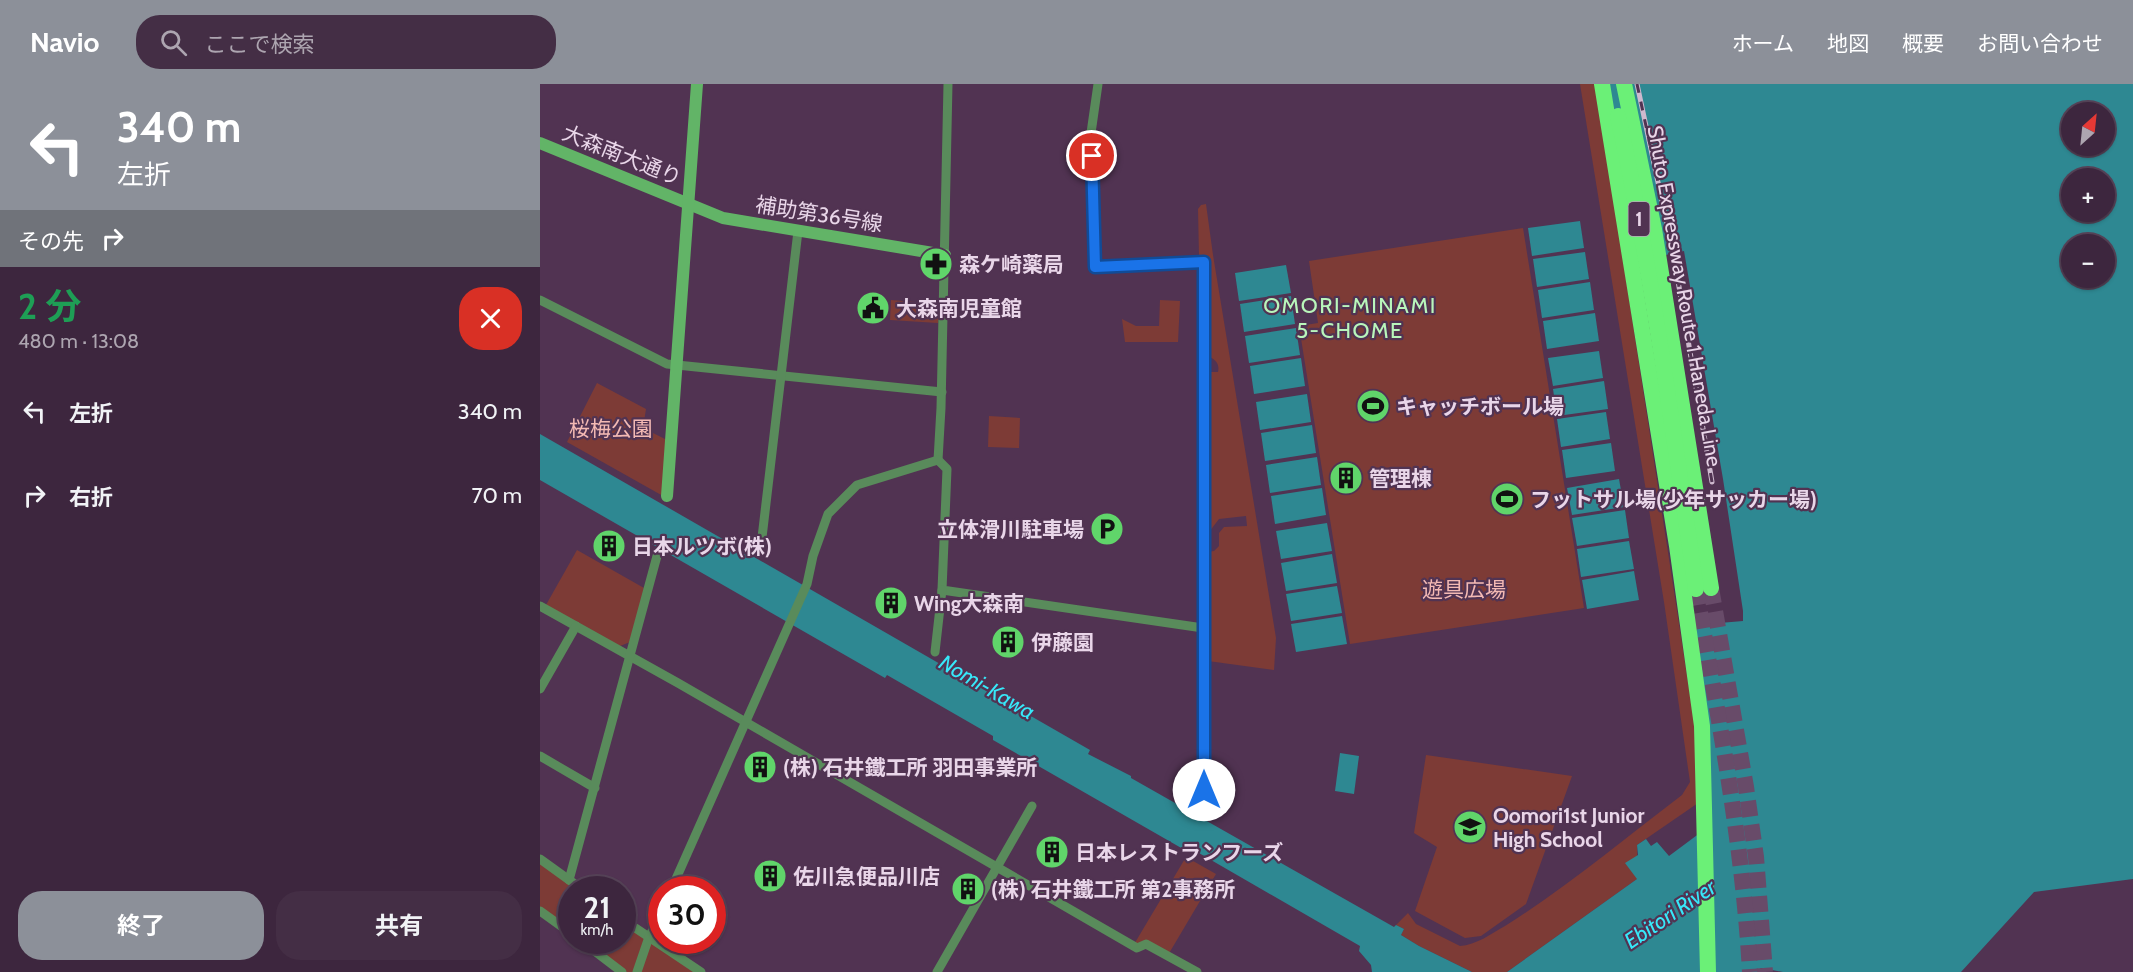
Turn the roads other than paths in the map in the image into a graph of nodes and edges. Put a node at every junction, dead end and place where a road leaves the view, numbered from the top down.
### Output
1 (697, 84) edge
2 (948, 84) edge
3 (1098, 84) edge
4 (1602, 84) edge
5 (1611, 84) edge
6 (1624, 84) edge
7 (540, 143) edge
8 (689, 202) junction
9 (798, 231) junction
10 (945, 255) junction
11 (540, 300) edge
12 (1668, 355) junction
13 (678, 366) junction
14 (781, 377) junction
15 (942, 392) junction
16 (938, 460) junction
17 (667, 496) dead end
18 (761, 546) dead end
19 (657, 556) dead end
20 (1704, 588) tunnel mouth
21 (942, 590) junction
22 (540, 606) edge
23 (576, 626) junction
24 (1203, 628) junction
25 (935, 652) dead end
26 (630, 657) junction
27 (540, 689) edge
28 (745, 722) junction
29 (540, 756) edge
30 (595, 788) junction
31 (1204, 805) dead end
32 (1032, 806) dead end
33 (540, 859) edge
34 (997, 868) junction
35 (565, 876) edge
36 (570, 876) edge
37 (677, 876) edge
38 (540, 911) edge
39 (558, 924) edge
40 (648, 942) edge
41 (598, 954) edge
42 (674, 954) edge
43 (622, 972) edge
44 (637, 972) edge
45 (701, 972) edge
46 (938, 972) edge
47 (1197, 972) edge
48 (1708, 972) edge

1 - 8 street
2 - 10 street
3 - 24 street
4 - 48 highway
5 - 12 highway, Shuto Expressway Route 1 Haneda Line / 1
6 - 12 highway, Shuto Expressway Route 1 Haneda Line / 1
7 - 8 street, 大森南大通り
8 - 9 street, 補助第36号線
8 - 13 street
9 - 10 street, 補助第36号線
9 - 14 street
10 - 15 street
11 - 13 street
12 - 20 highway, Shuto Expressway Route 1 Haneda Line / 1
13 - 14 street
13 - 17 street
14 - 15 street
14 - 18 street
15 - 16 street
16 - 21 street
16 - 28 street
19 - 26 street
21 - 24 street
21 - 25 street
22 - 23 street
23 - 26 street
23 - 27 street
24 - 31 street
26 - 28 street
26 - 30 street
28 - 34 street
28 - 37 street
29 - 30 street
30 - 36 street
32 - 34 street
33 - 35 street
34 - 46 street
34 - 47 street
38 - 39 street
40 - 44 street
41 - 43 street
42 - 45 street

